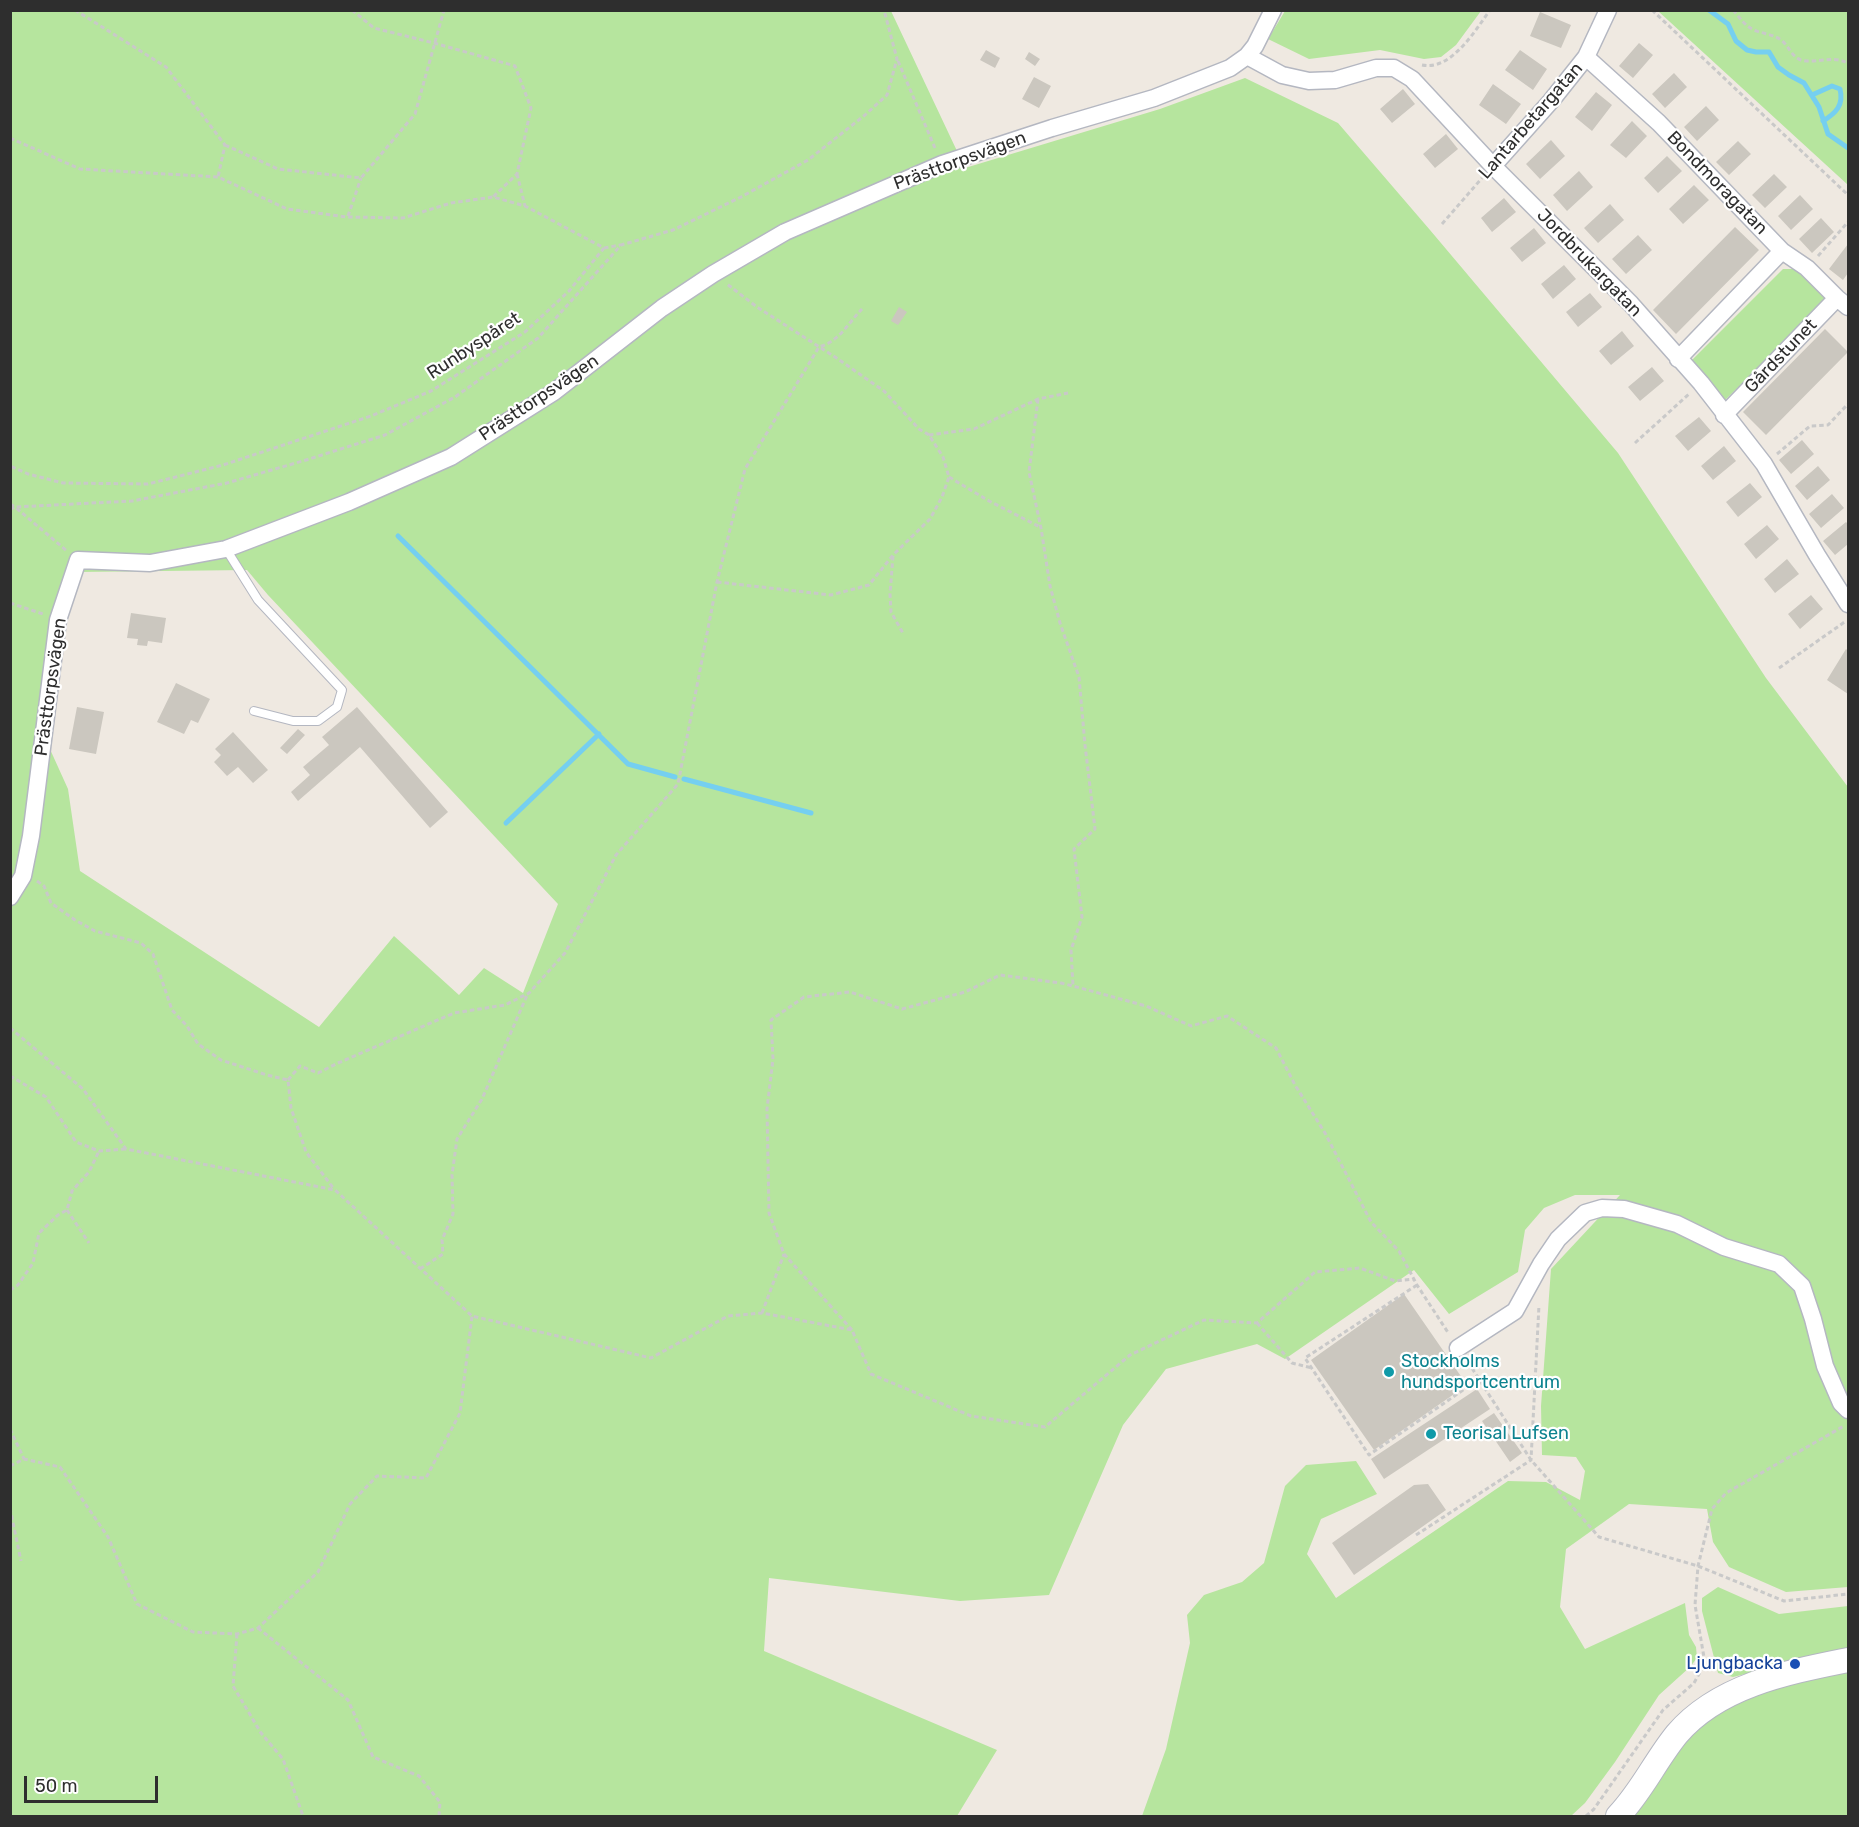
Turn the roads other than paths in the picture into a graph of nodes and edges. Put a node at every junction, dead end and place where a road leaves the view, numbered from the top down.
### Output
1 (1273, 10) edge
2 (1608, 10) edge
3 (1247, 56) junction
4 (1586, 57) junction
5 (1493, 166) junction
6 (1782, 251) junction
7 (1843, 303) edge
8 (1678, 359) junction
9 (1724, 415) junction
10 (226, 549) junction
11 (1848, 604) edge
12 (254, 711) dead end
13 (10, 897) edge
14 (1458, 1348) road end
15 (1848, 1410) edge
16 (1848, 1660) edge
17 (1618, 1816) edge

1 - 3 street, Prästtorpsvägen
2 - 4 street, Lantarbetargatan
3 - 5 street, Jordbrukargatan
3 - 10 street, Prästtorpsvägen
4 - 5 street, Lantarbetargatan
4 - 6 street, Bondmoragatan
5 - 8 street, Jordbrukargatan
6 - 7 street, Bondmoragatan
6 - 8 street
7 - 9 street, Gårdstunet
8 - 9 street, Jordbrukargatan
9 - 11 street, Jordbrukargatan
10 - 12 lane
10 - 13 street, Prästtorpsvägen
14 - 15 street
16 - 17 street

